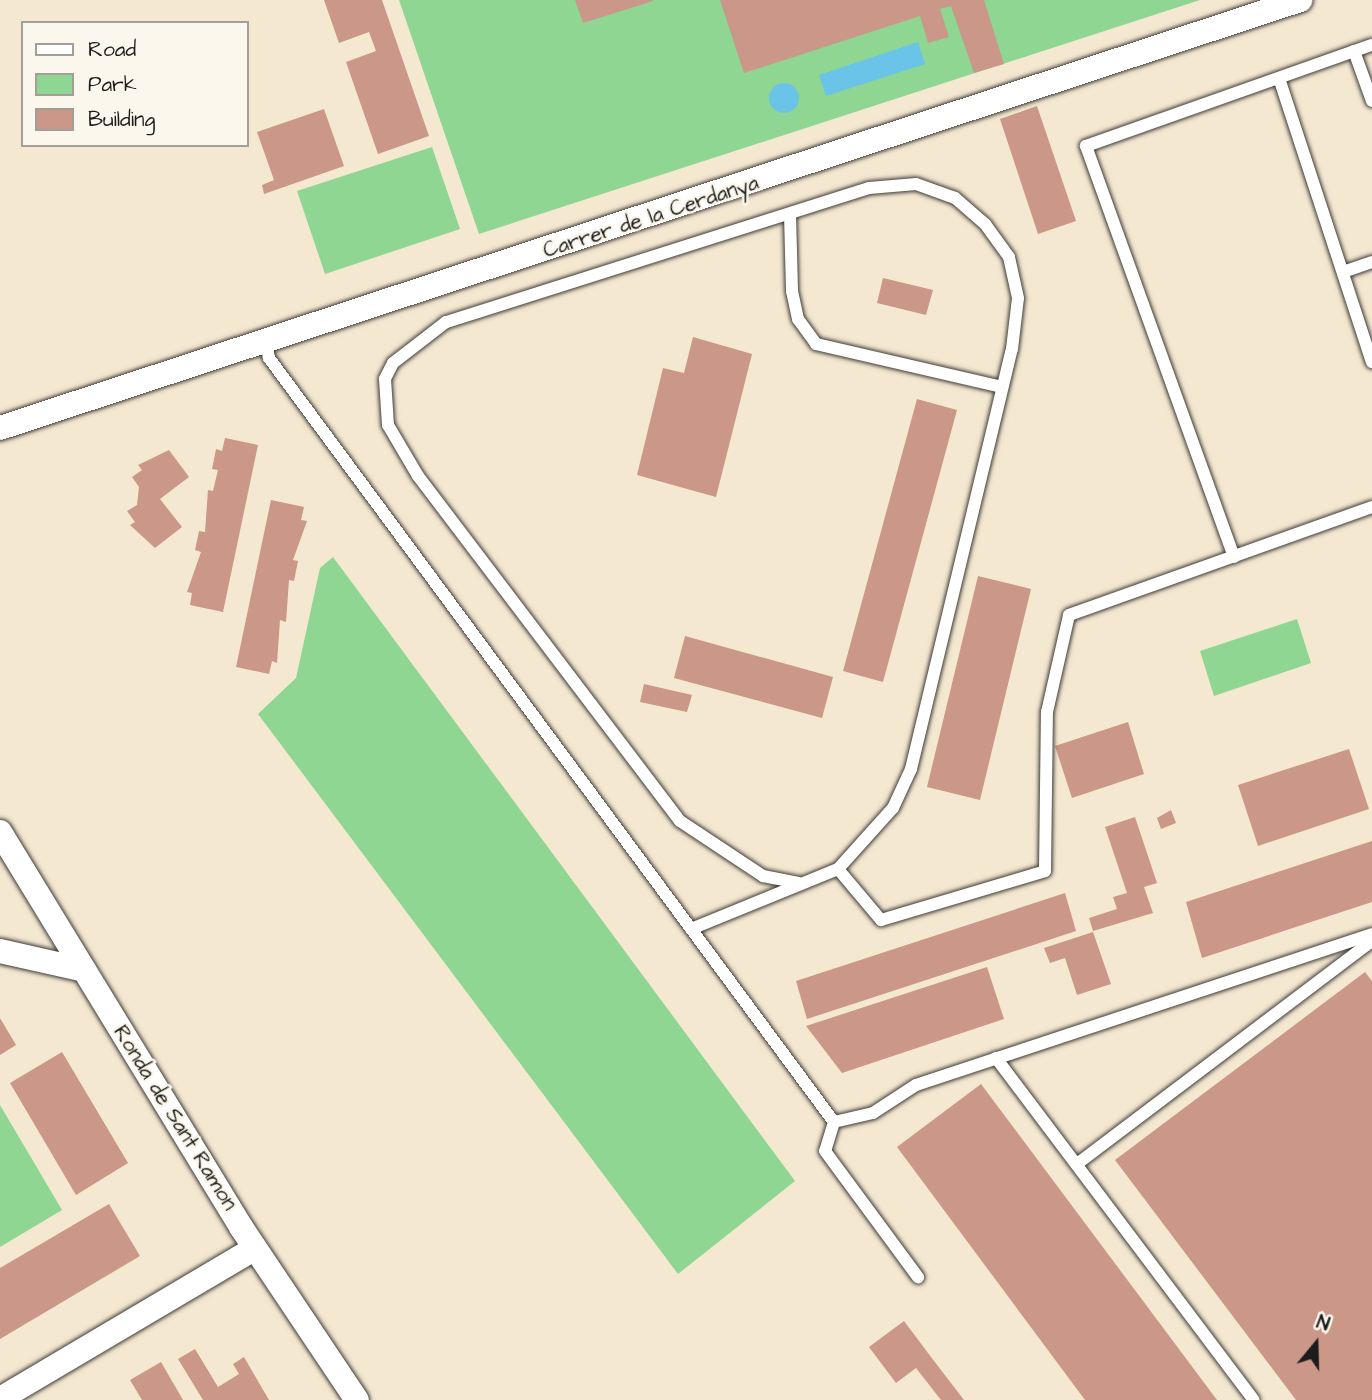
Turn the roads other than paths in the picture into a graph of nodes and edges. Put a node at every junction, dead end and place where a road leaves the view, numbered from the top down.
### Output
1 (1300, 0) edge
2 (1372, 45) edge
3 (1354, 51) junction
4 (1279, 78) junction
5 (1372, 101) edge
6 (790, 214) junction
7 (1372, 262) edge
8 (1343, 272) junction
9 (266, 340) junction
10 (1372, 362) edge
11 (1002, 387) junction
12 (0, 428) edge
13 (1372, 507) edge
14 (1234, 557) junction
15 (0, 832) edge
16 (838, 869) junction
17 (798, 883) junction
18 (691, 929) junction
19 (1372, 934) edge
20 (1372, 941) edge
21 (0, 951) edge
22 (84, 971) junction
23 (996, 1058) junction
24 (834, 1122) junction
25 (1077, 1164) junction
26 (255, 1248) junction
27 (918, 1277) dead end
28 (0, 1399) edge
29 (356, 1400) edge
30 (1254, 1400) edge

1 - 9 street, Carrer de la Cerdanya
2 - 3 lane
3 - 4 lane
3 - 5 lane
4 - 8 lane
4 - 14 lane
6 - 11 lane
6 - 11 lane
6 - 17 lane
7 - 8 lane
8 - 10 lane
9 - 12 street, Carrer de la Cerdanya
9 - 18 lane
11 - 16 lane
13 - 14 lane
14 - 16 lane
15 - 22 street, Ronda de Sant Ramon
16 - 17 lane
17 - 18 lane
18 - 24 lane
19 - 23 lane
20 - 25 lane
21 - 22 street
22 - 26 street, Ronda de Sant Ramon
23 - 24 lane
23 - 25 lane
24 - 27 lane
25 - 30 lane
26 - 28 street
26 - 29 street, Ronda de Sant Ramon

